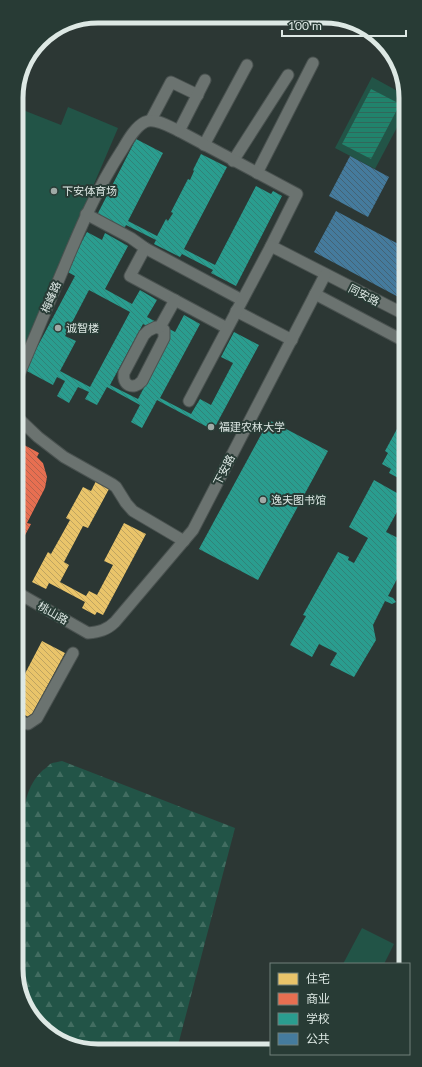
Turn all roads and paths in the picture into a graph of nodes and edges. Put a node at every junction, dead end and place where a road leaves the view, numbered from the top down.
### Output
1 (313, 63) dead end
2 (247, 66) dead end
3 (288, 75) dead end
4 (205, 80) dead end
5 (198, 95) junction
6 (151, 120) junction
7 (179, 131) junction
8 (204, 145) junction
9 (233, 161) junction
10 (257, 173) junction
11 (86, 214) junction
12 (271, 246) junction
13 (145, 248) junction
14 (325, 275) junction
15 (315, 294) junction
16 (175, 300) junction
17 (242, 300) junction
18 (236, 311) junction
19 (399, 312) edge
20 (160, 327) junction
21 (227, 328) junction
22 (399, 338) edge
23 (292, 340) junction
24 (23, 365) edge
25 (189, 401) dead end
26 (23, 423) edge
27 (184, 541) junction
28 (23, 596) edge
29 (88, 633) joint
30 (73, 653) dead end
31 (23, 724) edge

1 - 10 street
2 - 8 street
3 - 9 street
4 - 5 street
5 - 6 street
5 - 7 street
6 - 7 street
6 - 11 street, 梅峰路
7 - 8 street
8 - 9 street
9 - 10 street
10 - 12 street
11 - 13 street
11 - 24 street, 梅峰路
12 - 14 street, 同安路
12 - 17 street
13 - 16 street
13 - 17 street
14 - 15 street, 下安路
14 - 19 street, 同安路
15 - 22 street
15 - 23 street, 下安路
16 - 20 street
16 - 21 street
17 - 18 street
18 - 21 street
18 - 23 street
20 - 20 street
21 - 25 street
23 - 27 street, 下安路
26 - 27 street
27 - 29 street, 下安路
28 - 29 street, 桃山路
30 - 31 street

